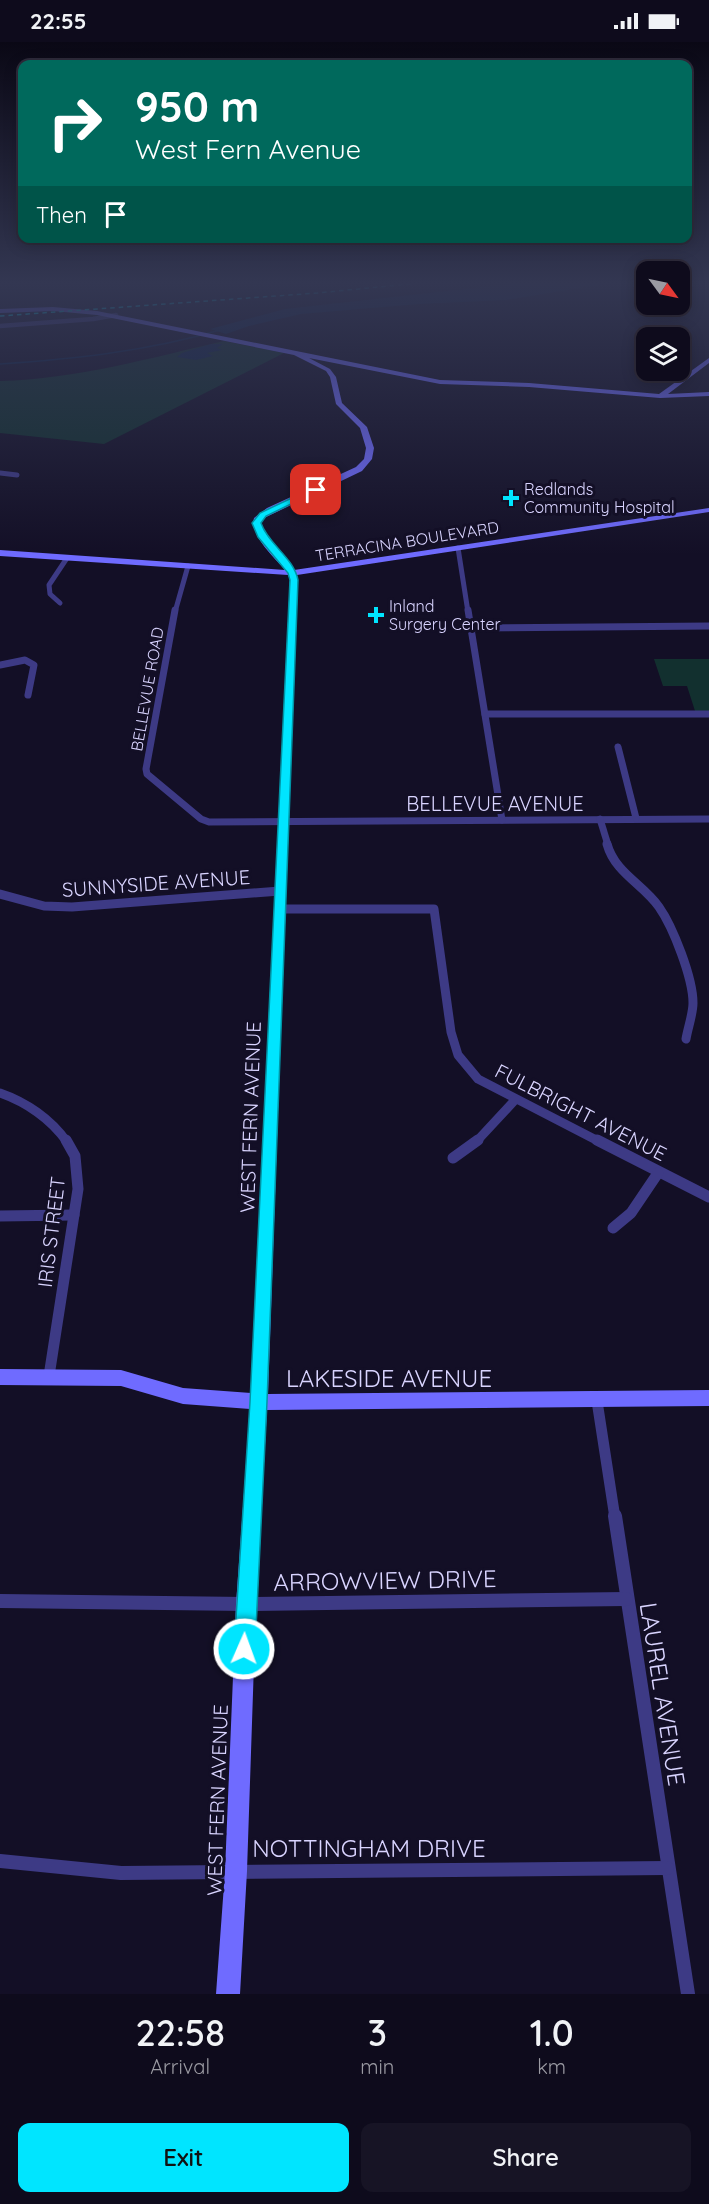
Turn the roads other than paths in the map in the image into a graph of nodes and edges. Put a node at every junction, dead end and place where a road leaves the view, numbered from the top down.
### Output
1 (329, 373) edge
2 (395, 373) edge
3 (691, 373) edge
4 (709, 394) edge
5 (660, 396) junction
6 (0, 473) edge
7 (17, 476) dead end
8 (709, 510) edge
9 (458, 548) junction
10 (0, 553) edge
11 (67, 558) junction
12 (188, 566) junction
13 (292, 573) junction
14 (60, 603) dead end
15 (709, 626) edge
16 (471, 628) junction
17 (0, 665) edge
18 (28, 695) dead end
19 (485, 714) junction
20 (709, 714) edge
21 (618, 747) dead end
22 (636, 818) junction
23 (600, 819) junction
24 (709, 819) edge
25 (502, 820) junction
26 (282, 821) junction
27 (280, 891) junction
28 (0, 894) edge
29 (279, 909) junction
30 (686, 1040) dead end
31 (0, 1093) edge
32 (515, 1100) junction
33 (453, 1158) dead end
34 (658, 1173) junction
35 (709, 1197) edge
36 (74, 1215) junction
37 (0, 1216) edge
38 (613, 1228) dead end
39 (49, 1376) junction
40 (0, 1377) edge
41 (709, 1398) edge
42 (597, 1401) junction
43 (259, 1402) junction
44 (626, 1599) junction
45 (0, 1601) edge
46 (246, 1604) junction
47 (0, 1861) edge
48 (668, 1868) junction
49 (236, 1871) junction
50 (228, 1994) edge
51 (688, 1994) edge

1 - 13 main road
2 - 5 main road
3 - 5 main road
4 - 5 main road
6 - 7 street
8 - 9 main road, TERRACINA BOULEVARD
9 - 13 main road, TERRACINA BOULEVARD
9 - 16 street
10 - 11 main road, TERRACINA BOULEVARD
11 - 12 main road, TERRACINA BOULEVARD
11 - 14 street
12 - 13 main road, TERRACINA BOULEVARD
12 - 26 street, BELLEVUE ROAD
13 - 26 main road, WEST FERN AVENUE
15 - 16 street
16 - 19 street
17 - 18 street
19 - 20 street
19 - 25 street
21 - 22 street
22 - 23 street, BELLEVUE AVENUE
22 - 24 street, BELLEVUE AVENUE
23 - 25 street, BELLEVUE AVENUE
23 - 30 street
25 - 26 street, BELLEVUE AVENUE
26 - 27 main road, WEST FERN AVENUE
27 - 28 street, SUNNYSIDE AVENUE
27 - 29 main road, WEST FERN AVENUE
29 - 32 street, FULBRIGHT AVENUE
29 - 43 main road, WEST FERN AVENUE
31 - 36 street, IRIS STREET
32 - 33 street
32 - 34 street, FULBRIGHT AVENUE
34 - 35 street, FULBRIGHT AVENUE
34 - 38 street
36 - 37 street
36 - 39 street, IRIS STREET
39 - 40 main road, LAKESIDE AVENUE
39 - 43 main road, LAKESIDE AVENUE
41 - 42 main road, LAKESIDE AVENUE
42 - 43 main road, LAKESIDE AVENUE
42 - 44 street, LAUREL AVENUE
43 - 46 main road, WEST FERN AVENUE
44 - 46 street, ARROWVIEW DRIVE
44 - 48 street, LAUREL AVENUE
45 - 46 street, ARROWVIEW DRIVE
46 - 49 main road, WEST FERN AVENUE
47 - 49 street, NOTTINGHAM DRIVE
48 - 49 street, NOTTINGHAM DRIVE
48 - 51 street, LAUREL AVENUE
49 - 50 main road, WEST FERN AVENUE

